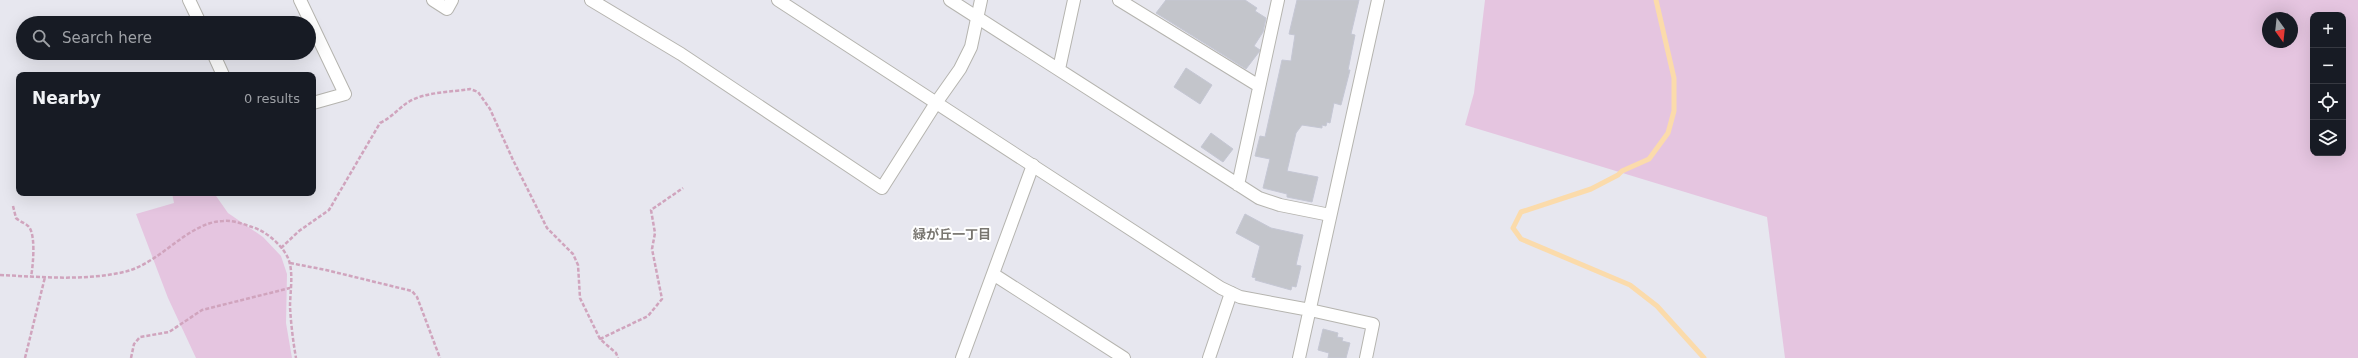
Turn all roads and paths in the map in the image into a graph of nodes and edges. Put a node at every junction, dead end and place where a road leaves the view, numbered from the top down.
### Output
1 (189, 0) edge
2 (300, 0) edge
3 (433, 0) edge
4 (452, 0) edge
5 (591, 0) edge
6 (778, 0) edge
7 (950, 0) edge
8 (981, 0) edge
9 (1074, 0) edge
10 (1119, 0) edge
11 (1278, 0) edge
12 (1378, 0) edge
13 (197, 16) edge
14 (308, 16) edge
15 (977, 17) junction
16 (316, 33) edge
17 (216, 60) edge
18 (1059, 70) junction
19 (222, 72) edge
20 (1259, 86) junction
21 (316, 102) edge
22 (936, 103) junction
23 (1033, 166) junction
24 (1238, 185) junction
25 (684, 188) dead end
26 (13, 206) dead end
27 (1330, 216) junction
28 (281, 248) junction
29 (290, 263) junction
30 (993, 274) junction
31 (0, 275) edge
32 (31, 277) junction
33 (45, 278) junction
34 (290, 288) junction
35 (1231, 293) junction
36 (1310, 310) junction
37 (600, 339) junction
38 (25, 358) edge
39 (131, 358) edge
40 (296, 358) edge
41 (440, 358) edge
42 (618, 358) edge
43 (962, 358) edge
44 (1124, 358) edge
45 (1209, 358) edge
46 (1299, 358) edge
47 (1366, 358) edge

1 - 13 street
2 - 14 street
3 - 4 street
5 - 22 street
6 - 22 street
7 - 15 street
8 - 15 street
9 - 18 street
10 - 20 street
11 - 20 street
12 - 27 street
15 - 18 street
15 - 22 street
16 - 21 street
17 - 19 street
18 - 24 street
20 - 24 street
22 - 23 street
23 - 30 street
23 - 35 street
24 - 27 street
25 - 37 path
26 - 32 path
27 - 36 street
28 - 29 path
28 - 33 path
28 - 37 path
29 - 34 path
29 - 41 path
30 - 43 street
30 - 44 street
31 - 32 path
32 - 33 path
33 - 38 path
34 - 39 path
34 - 40 path
35 - 36 street
35 - 45 street
36 - 46 street
36 - 47 street
37 - 42 path

